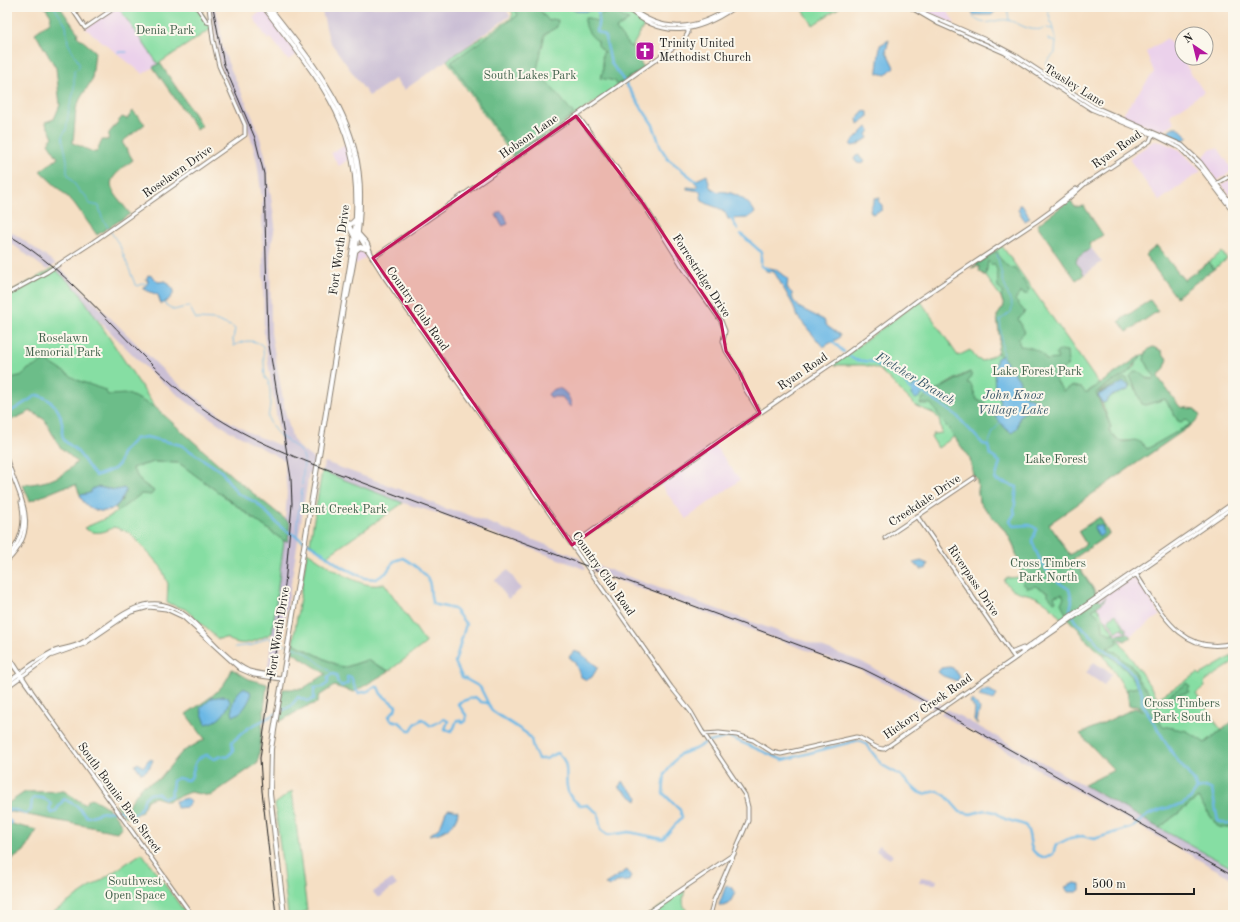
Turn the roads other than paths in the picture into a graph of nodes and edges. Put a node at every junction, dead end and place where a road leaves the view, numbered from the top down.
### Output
1 (72, 7) edge
2 (116, 7) edge
3 (197, 7) edge
4 (209, 7) edge
5 (626, 7) edge
6 (629, 7) edge
7 (730, 7) edge
8 (736, 7) edge
9 (910, 7) edge
10 (915, 7) edge
11 (267, 8) edge
12 (211, 23) junction
13 (687, 27) junction
14 (315, 72) junction
15 (577, 115) junction
16 (1153, 133) junction
17 (1233, 174) edge
18 (1215, 185) junction
19 (1233, 206) edge
20 (1233, 211) edge
21 (356, 219) junction
22 (356, 234) junction
23 (366, 249) junction
24 (354, 252) junction
25 (373, 258) junction
26 (7, 294) edge
27 (336, 354) junction
28 (760, 413) junction
29 (7, 460) edge
30 (7, 466) edge
31 (974, 478) dead end
32 (14, 480) junction
33 (21, 499) junction
34 (1233, 503) edge
35 (1233, 507) edge
36 (917, 516) junction
37 (885, 538) dead end
38 (572, 545) junction
39 (7, 557) edge
40 (7, 561) edge
41 (1135, 573) junction
42 (1071, 617) junction
43 (1233, 643) edge
44 (1027, 646) junction
45 (7, 653) edge
46 (1011, 653) junction
47 (1019, 654) junction
48 (7, 657) edge
49 (1014, 657) junction
50 (21, 674) junction
51 (281, 678) junction
52 (7, 683) edge
53 (7, 687) edge
54 (705, 735) junction
55 (734, 854) junction
56 (192, 915) edge
57 (284, 915) edge
58 (644, 915) edge
59 (710, 915) edge

1 - 2 street
3 - 12 street
4 - 12 street, Roselawn Drive
5 - 13 street
6 - 13 street
7 - 13 street
8 - 13 street
9 - 16 street, Teasley Lane
10 - 16 street, Teasley Lane
11 - 14 main road, Fort Worth Drive
11 - 14 main road, Fort Worth Drive
12 - 26 street, Roselawn Drive
13 - 15 street, Hobson Lane
14 - 21 main road, Fort Worth Drive
14 - 22 main road, Fort Worth Drive
15 - 25 street, Hobson Lane
15 - 28 street, Forrestridge Drive
16 - 18 street, Teasley Lane
16 - 28 street, Ryan Road
17 - 18 street
18 - 19 street, Teasley Lane
18 - 20 street, Teasley Lane
21 - 22 main road, Fort Worth Drive
21 - 22 main road
22 - 23 street, Country Club Road
22 - 24 main road, Fort Worth Drive
22 - 25 street, Country Club Road
22 - 27 main road, Fort Worth Drive
23 - 24 main road
23 - 25 street, Country Club Road
24 - 27 main road, Fort Worth Drive
25 - 38 street, Country Club Road
27 - 51 main road, Fort Worth Drive
28 - 38 street, Ryan Road
29 - 32 street
30 - 32 street
31 - 36 street, Creekdale Drive
32 - 33 street
33 - 39 street
33 - 40 street
34 - 41 street, Hickory Creek Road
35 - 41 street, Hickory Creek Road
36 - 37 street, Creekdale Drive
36 - 46 street, Riverpass Drive
38 - 54 street, Country Club Road
41 - 42 street, Hickory Creek Road
41 - 43 street
42 - 44 street, Hickory Creek Road
42 - 47 street, Hickory Creek Road
44 - 46 street
44 - 47 street, Hickory Creek Road
45 - 50 street, South Bonnie Brae Street
46 - 49 street, Riverpass Drive
47 - 49 street, Hickory Creek Road
48 - 50 street, South Bonnie Brae Street
49 - 54 street, Hickory Creek Road
50 - 51 street
50 - 52 street
50 - 53 street
50 - 56 street, South Bonnie Brae Street
51 - 57 main road, Fort Worth Drive
54 - 55 street, Country Club Road
55 - 58 street
55 - 59 street, Country Club Road

